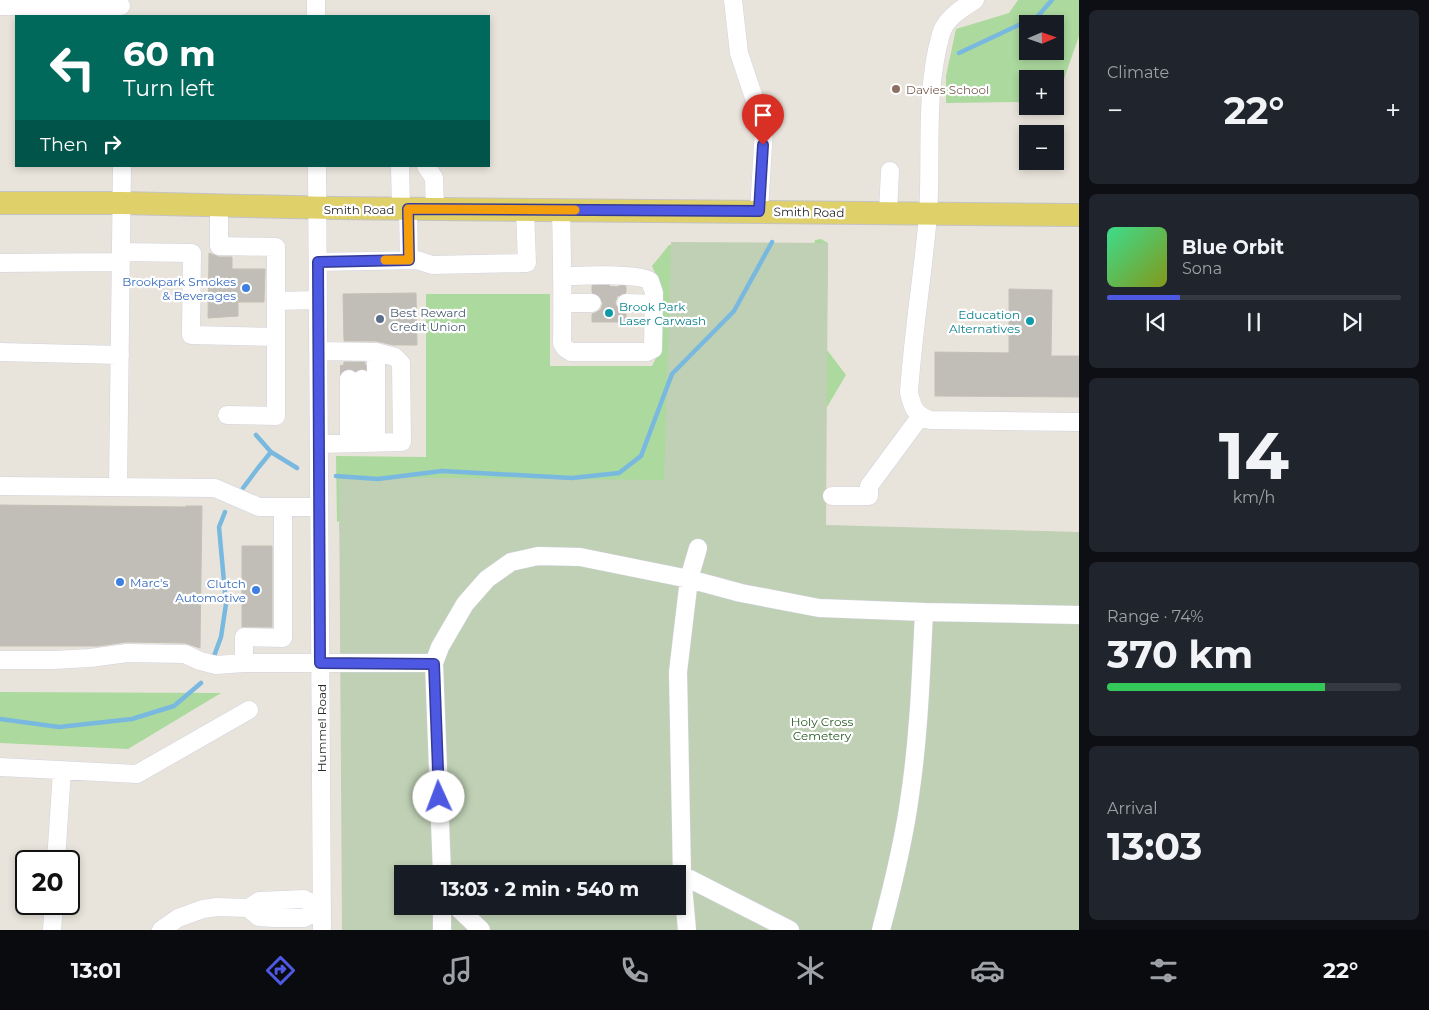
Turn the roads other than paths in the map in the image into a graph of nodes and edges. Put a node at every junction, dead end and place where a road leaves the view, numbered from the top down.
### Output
1 (316, 0) edge
2 (733, 0) edge
3 (975, 0) edge
4 (0, 6) edge
5 (121, 8) edge
6 (316, 15) edge
7 (122, 167) edge
8 (317, 167) edge
9 (400, 167) edge
10 (427, 167) edge
11 (890, 171) dead end
12 (0, 203) edge
13 (122, 203) junction
14 (219, 206) junction
15 (318, 208) junction
16 (404, 209) junction
17 (435, 209) junction
18 (525, 210) junction
19 (561, 210) junction
20 (759, 211) junction
21 (888, 213) junction
22 (928, 214) junction
23 (1079, 215) edge
24 (121, 257) junction
25 (409, 260) junction
26 (318, 262) junction
27 (0, 263) edge
28 (563, 291) junction
29 (592, 298) tunnel mouth
30 (626, 298) tunnel mouth
31 (654, 298) junction
32 (276, 300) junction
33 (318, 300) junction
34 (276, 336) junction
35 (318, 351) junction
36 (0, 352) edge
37 (120, 354) junction
38 (360, 364) junction
39 (227, 415) dead end
40 (920, 417) junction
41 (1079, 422) edge
42 (362, 443) junction
43 (319, 444) junction
44 (0, 486) edge
45 (118, 487) junction
46 (832, 496) dead end
47 (319, 506) junction
48 (283, 507) junction
49 (698, 548) dead end
50 (688, 579) junction
51 (924, 612) junction
52 (1079, 615) edge
53 (0, 660) edge
54 (244, 663) junction
55 (320, 663) junction
56 (434, 664) junction
57 (249, 710) dead end
58 (0, 767) edge
59 (62, 771) junction
60 (57, 850) edge
61 (442, 865) edge
62 (682, 865) edge
63 (686, 877) edge
64 (322, 909) junction
65 (53, 915) edge
66 (442, 915) edge
67 (465, 915) edge
68 (686, 915) edge
69 (178, 924) edge
70 (52, 930) edge
71 (161, 930) edge
72 (322, 930) edge
73 (442, 930) edge
74 (481, 930) edge
75 (687, 930) edge
76 (790, 930) edge
77 (881, 930) edge

1 - 6 street
2 - 20 street
3 - 22 street
4 - 5 street
7 - 13 street
8 - 15 street, Hummel Road
9 - 16 street
10 - 17 street
11 - 21 street
12 - 13 main road, Smith Road
13 - 14 main road, Smith Road
13 - 24 street
14 - 15 main road, Smith Road
14 - 32 street
15 - 16 main road, Smith Road
15 - 26 street, Hummel Road
16 - 17 main road, Smith Road
16 - 25 street
17 - 18 main road, Smith Road
18 - 19 main road, Smith Road
18 - 25 street
19 - 20 main road, Smith Road
19 - 28 street
20 - 21 main road, Smith Road
21 - 22 main road, Smith Road
22 - 23 main road, Smith Road
22 - 40 street
24 - 27 street
24 - 34 street
24 - 37 street
25 - 26 street
26 - 33 street, Hummel Road
28 - 29 street
28 - 31 street
28 - 31 street
30 - 31 street
32 - 33 street
32 - 34 street
33 - 35 street, Hummel Road
34 - 39 street
35 - 38 street
35 - 43 street, Hummel Road
36 - 37 street
37 - 45 street
38 - 42 street
38 - 42 street
38 - 42 street
40 - 41 street
40 - 46 street
42 - 43 street
43 - 47 street, Hummel Road
44 - 45 street
45 - 48 street
47 - 48 street
47 - 55 street, Hummel Road
48 - 54 street
49 - 50 street
50 - 51 street
50 - 56 street
50 - 62 street
51 - 52 street
51 - 77 street
53 - 54 street
54 - 55 street
55 - 56 street
55 - 64 street, Hummel Road
56 - 61 street
57 - 59 street
58 - 59 street
59 - 60 street
63 - 76 street
64 - 69 street
64 - 72 street, Hummel Road
65 - 70 street
66 - 73 street
67 - 74 street
68 - 75 street
69 - 71 street

